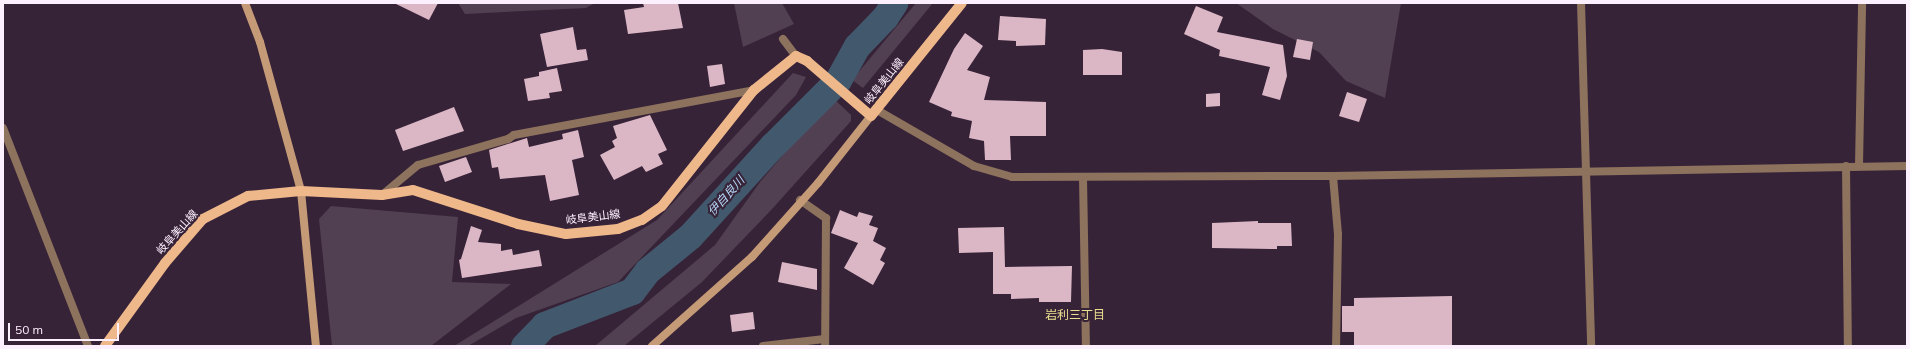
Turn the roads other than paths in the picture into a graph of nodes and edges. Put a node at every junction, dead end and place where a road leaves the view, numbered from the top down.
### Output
1 (245, 3) edge
2 (962, 3) edge
3 (1581, 3) edge
4 (1862, 3) edge
5 (783, 39) dead end
6 (796, 56) junction
7 (754, 90) junction
8 (874, 113) junction
9 (3, 128) edge
10 (1859, 165) junction
11 (1846, 166) junction
12 (1907, 166) edge
13 (1587, 171) junction
14 (1333, 176) junction
15 (1083, 178) junction
16 (301, 191) junction
17 (382, 195) junction
18 (800, 200) junction
19 (825, 342) edge
20 (88, 346) edge
21 (105, 346) edge
22 (316, 346) edge
23 (652, 346) edge
24 (763, 346) edge
25 (1086, 346) edge
26 (1336, 346) edge
27 (1591, 346) edge
28 (1848, 346) edge

1 - 16 street
2 - 8 main road, 岐阜美山線
3 - 13 street
4 - 10 street
5 - 6 street
6 - 7 main road, 岐阜美山線
6 - 8 main road, 岐阜美山線
7 - 17 street
7 - 17 main road, 岐阜美山線
8 - 15 street
8 - 18 street
9 - 20 street
10 - 11 street
10 - 12 street
11 - 13 street
11 - 28 street
13 - 14 street
13 - 27 street
14 - 15 street
14 - 26 street
15 - 25 street
16 - 17 main road, 岐阜美山線
16 - 21 main road, 岐阜美山線
16 - 22 street
18 - 19 street
18 - 23 street
19 - 24 street

